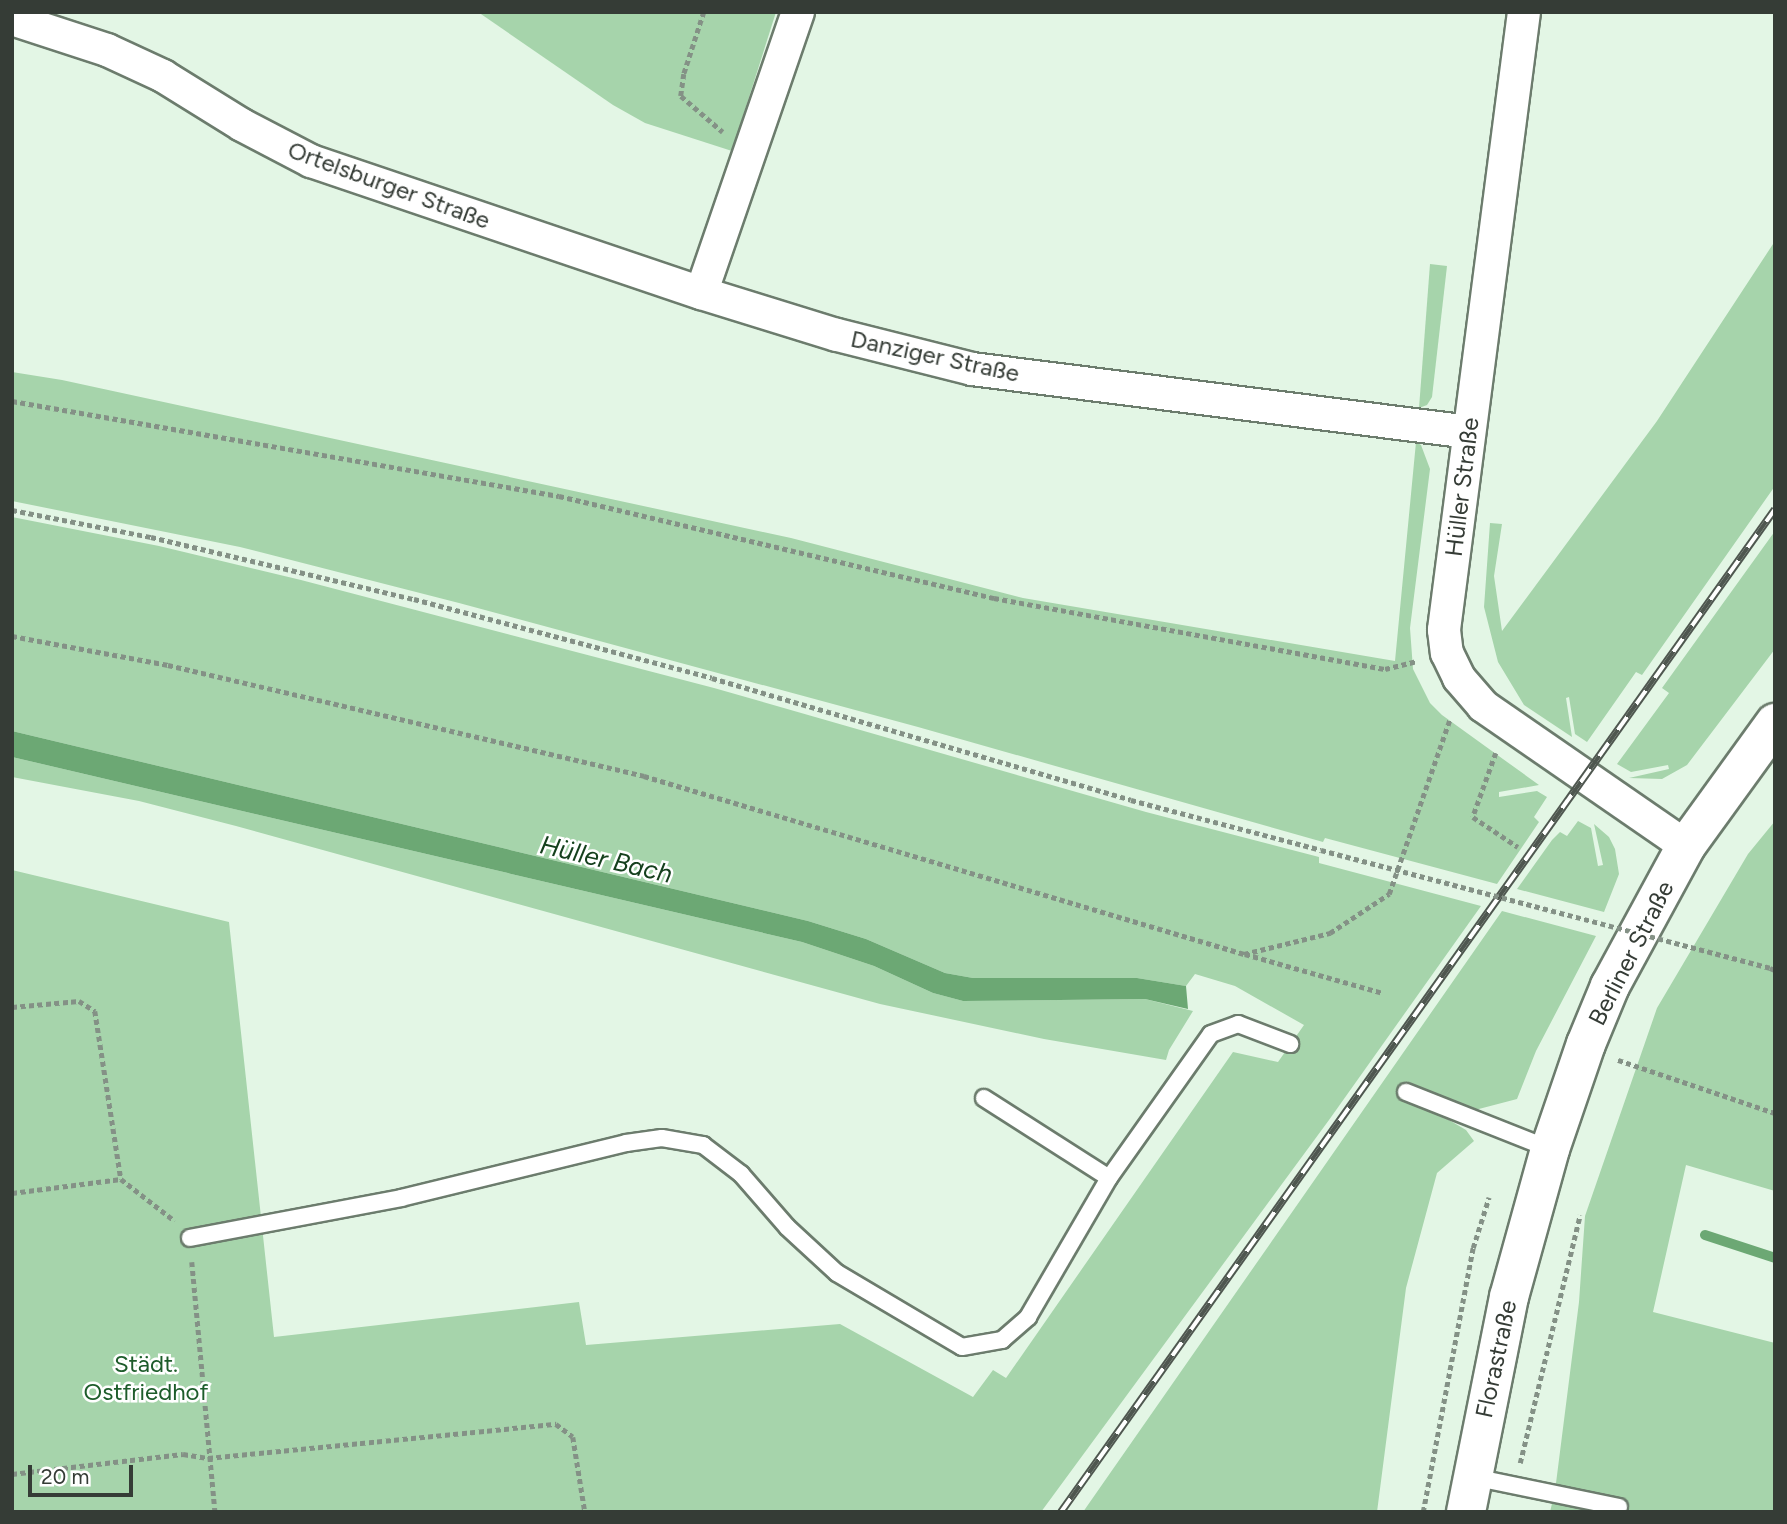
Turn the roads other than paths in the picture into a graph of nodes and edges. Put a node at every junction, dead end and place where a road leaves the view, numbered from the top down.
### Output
1 (798, 12) edge
2 (1524, 12) edge
3 (12, 19) edge
4 (701, 293) junction
5 (1469, 432) junction
6 (1775, 723) edge
7 (1686, 846) junction
8 (1290, 1044) dead end
9 (1406, 1092) dead end
10 (984, 1098) dead end
11 (1550, 1149) junction
12 (1110, 1178) junction
13 (1532, 1207) joint
14 (190, 1238) road end
15 (1469, 1494) edge
16 (1619, 1507) dead end

1 - 4 street
2 - 5 street, Hüller Straße
3 - 4 street, Ortelsburger Straße
4 - 5 street, Danziger Straße
5 - 7 street, Hüller Straße
6 - 7 main road, Berliner Straße
7 - 11 main road, Berliner Straße
8 - 12 lane
9 - 11 lane
10 - 12 lane
11 - 13 main road, Berliner Straße
12 - 14 lane
13 - 15 main road, Florastraße
15 - 16 lane

